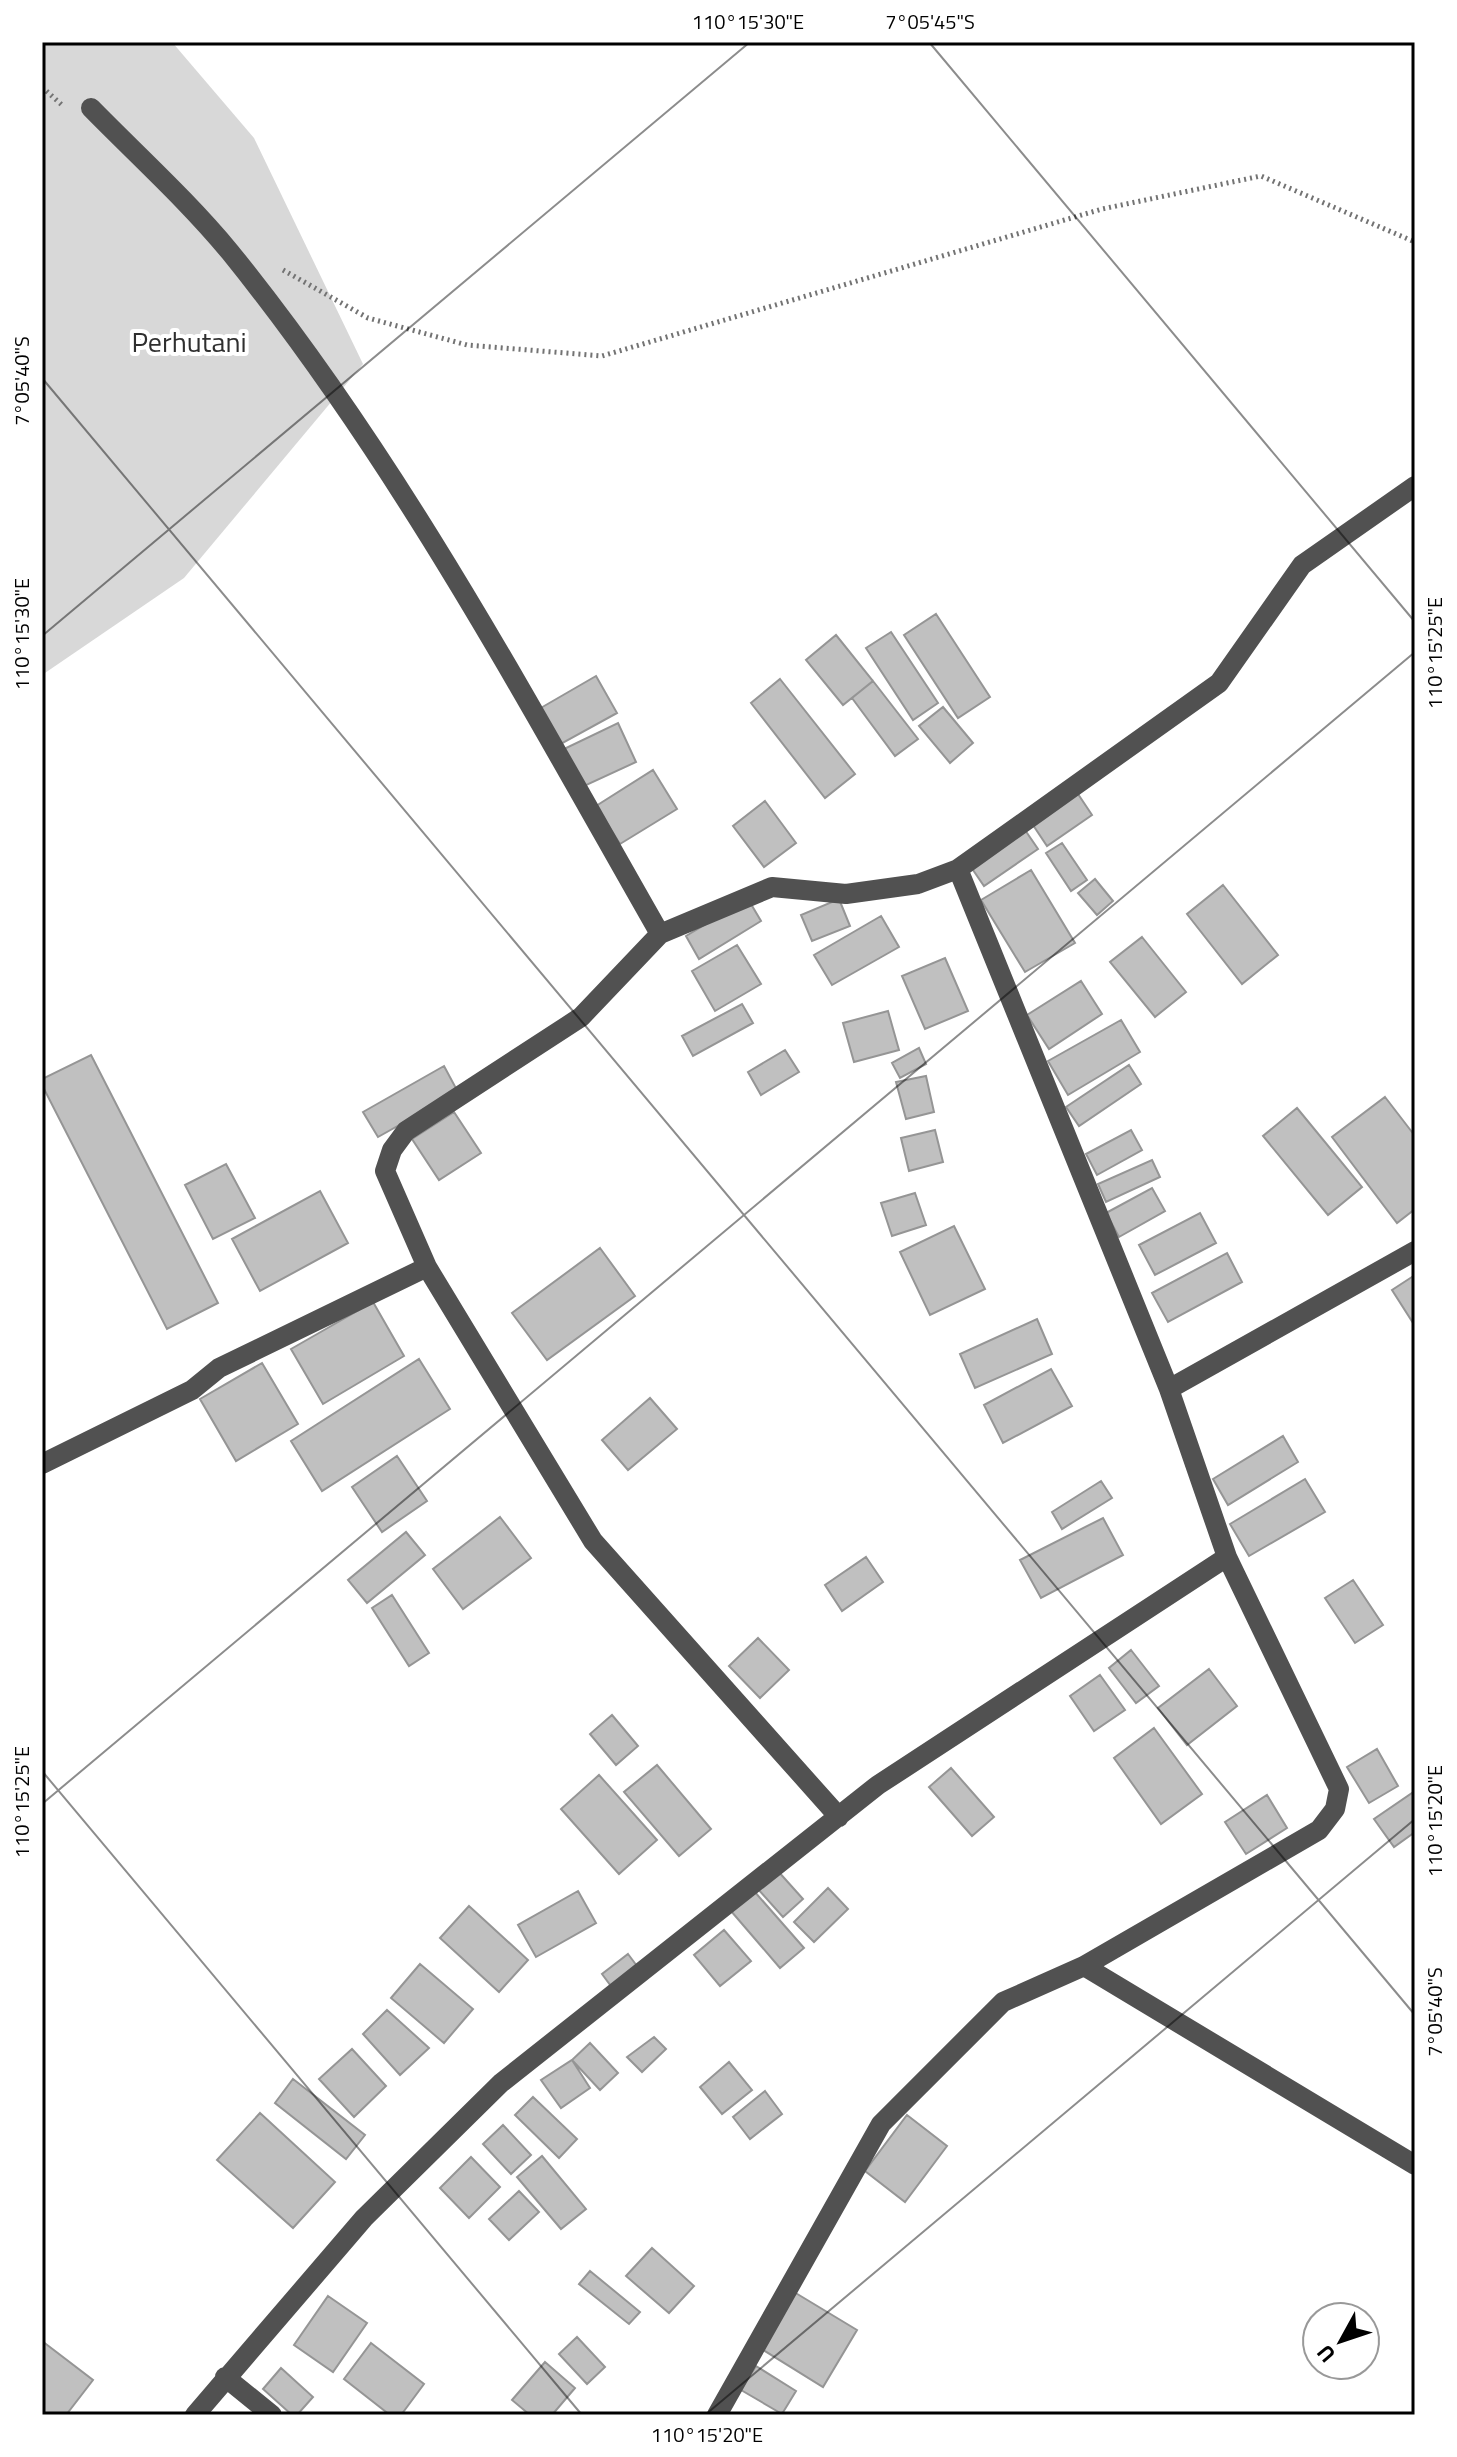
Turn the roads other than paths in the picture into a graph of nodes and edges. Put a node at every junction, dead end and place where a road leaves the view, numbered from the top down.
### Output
1 (82, 111) road end
2 (1415, 486) edge
3 (958, 869) junction
4 (660, 934) junction
5 (1415, 1251) edge
6 (427, 1267) junction
7 (1169, 1389) junction
8 (42, 1464) edge
9 (1227, 1557) junction
10 (839, 1817) junction
11 (1084, 1966) junction
12 (1415, 2165) edge
13 (225, 2377) junction
14 (195, 2415) edge
15 (272, 2415) edge
16 (717, 2415) edge

1 - 4 street
2 - 3 street
3 - 4 street
3 - 7 street
4 - 6 street
5 - 7 street
6 - 8 street
6 - 10 street
7 - 9 street
9 - 10 street
9 - 11 street
10 - 13 street
11 - 12 street
11 - 16 street
13 - 14 street
13 - 15 street

